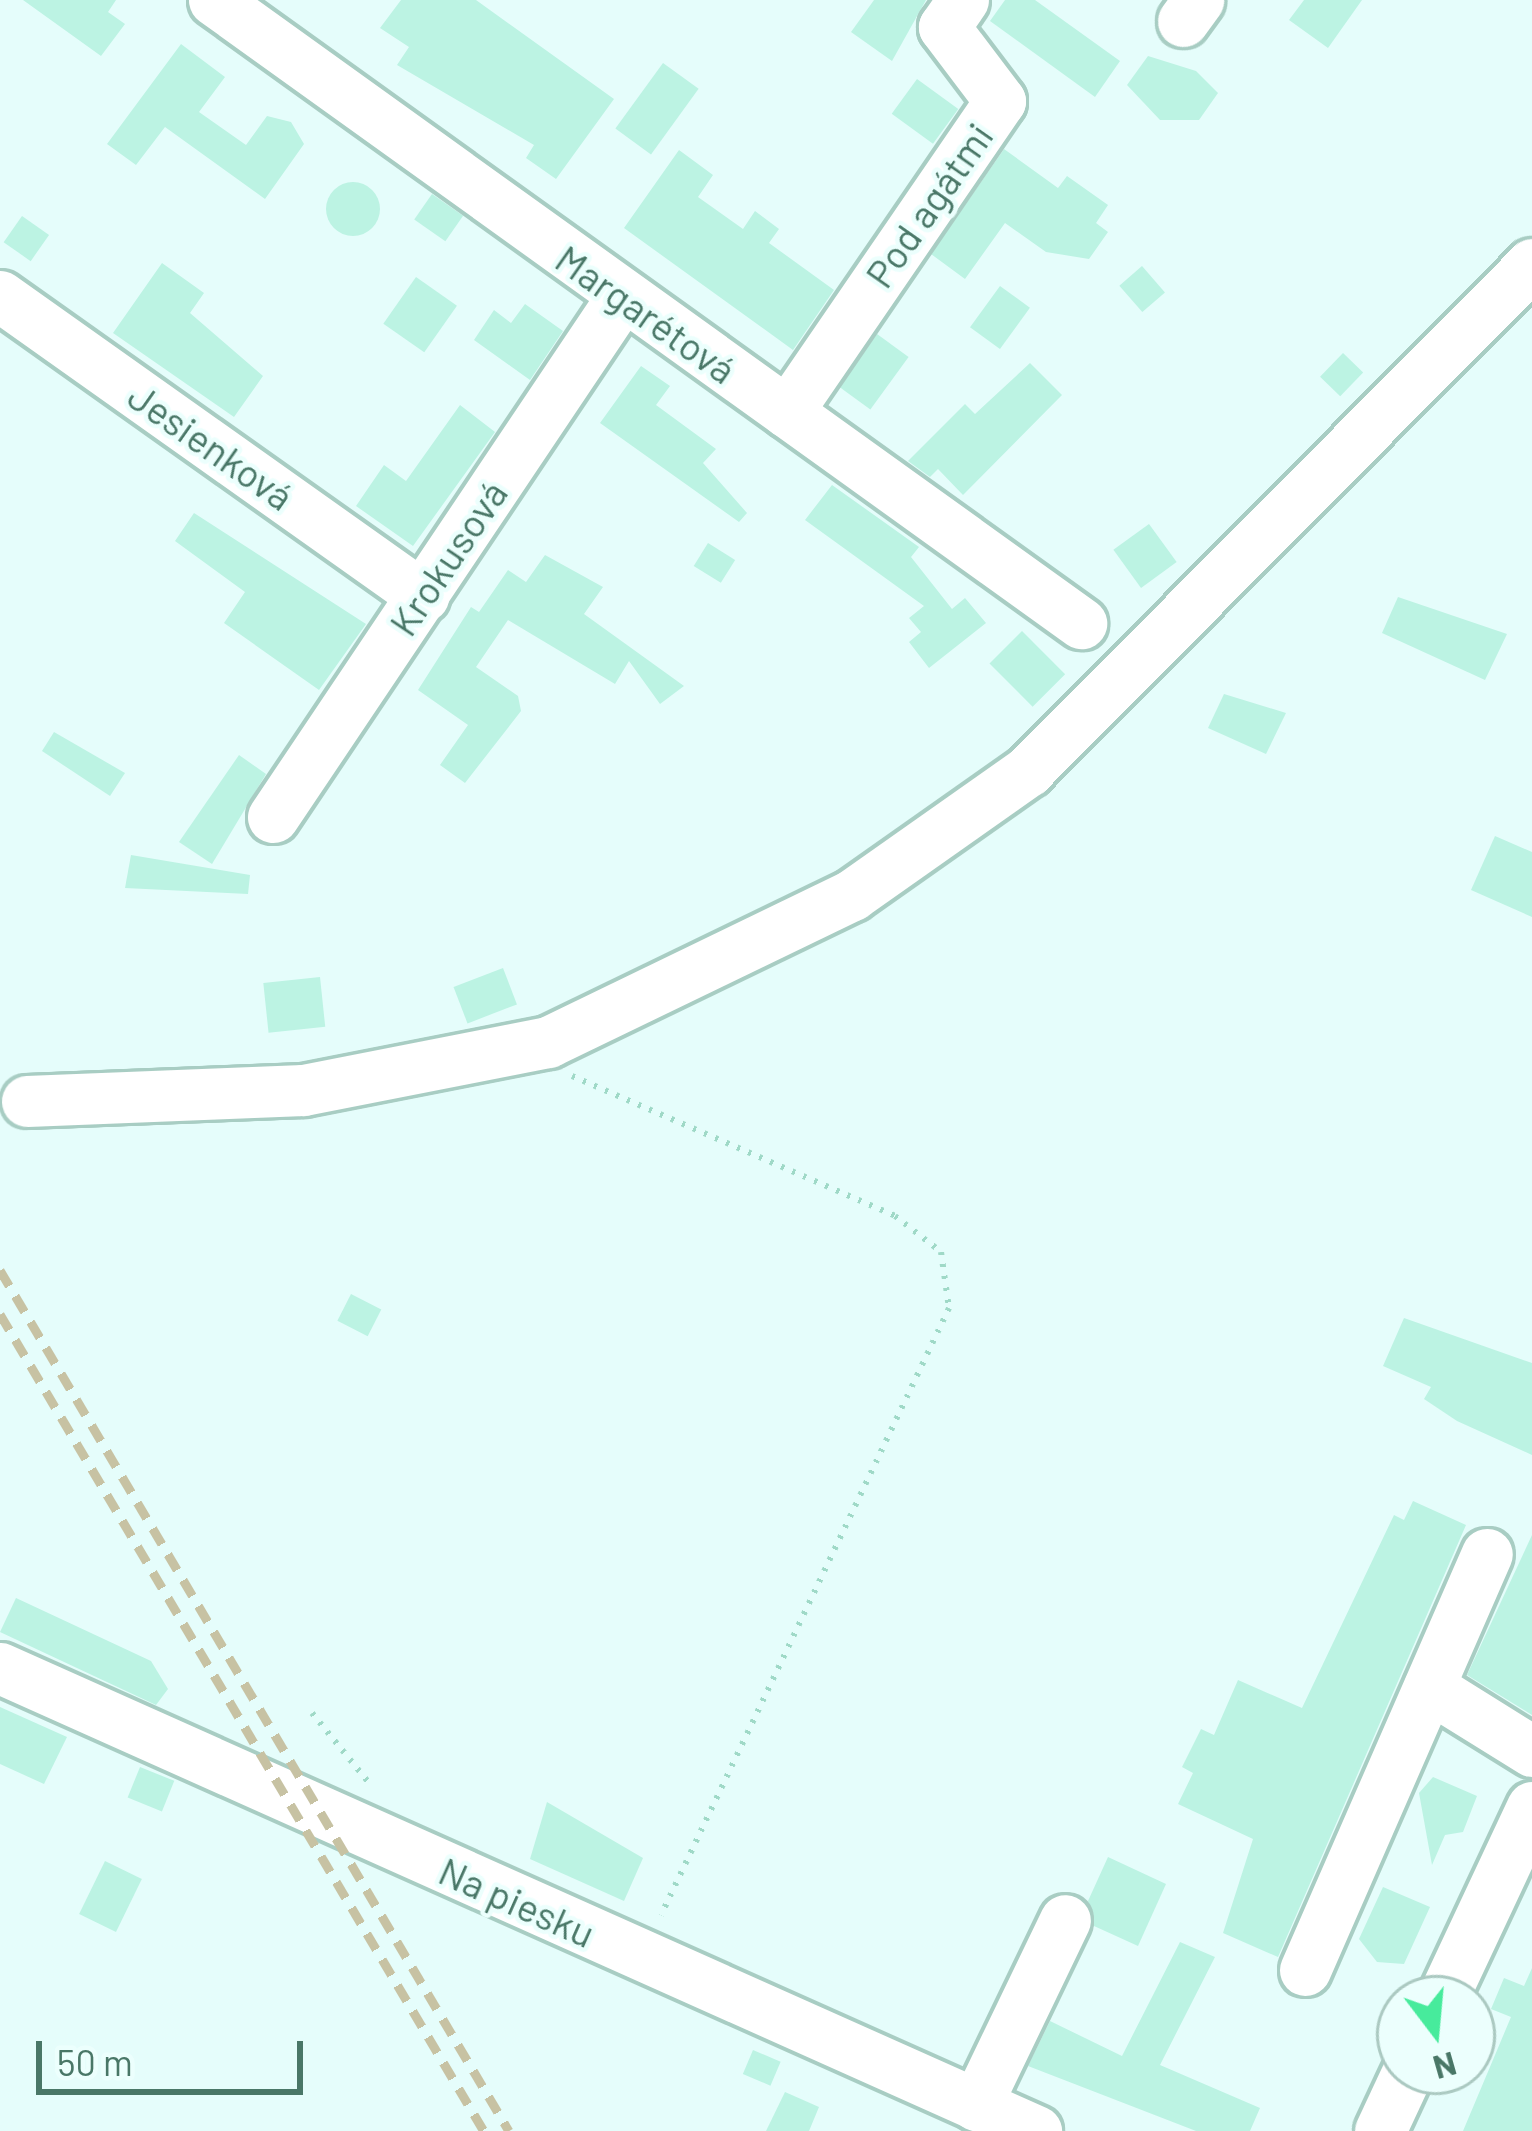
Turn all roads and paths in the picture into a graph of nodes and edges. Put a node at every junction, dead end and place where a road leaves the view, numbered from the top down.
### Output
1 (214, 0) edge
2 (962, 0) edge
3 (1532, 264) edge
4 (0, 296) edge
5 (622, 298) junction
6 (787, 412) junction
7 (423, 596) junction
8 (1082, 623) dead end
9 (273, 817) dead end
10 (548, 1042) junction
11 (27, 1101) dead end
12 (1487, 1554) dead end
13 (0, 1668) edge
14 (1429, 1687) junction
15 (1532, 1751) edge
16 (1532, 1807) edge
17 (1064, 1919) dead end
18 (640, 1956) junction
19 (1305, 1970) dead end
20 (1453, 1975) edge
21 (1397, 2095) edge
22 (976, 2105) junction
23 (1036, 2131) edge
24 (1380, 2131) edge

1 - 5 street, Margarétová
2 - 6 street, Pod agátmi
3 - 10 street
4 - 7 street, Jesienková
5 - 6 street, Margarétová
5 - 7 street, Krokusová
6 - 8 street, Margarétová
7 - 9 street, Krokusová
10 - 11 street
10 - 18 path
12 - 14 street
13 - 18 street, Na piesku
14 - 15 street
14 - 19 street
16 - 20 street
17 - 22 street
18 - 22 street, Na piesku
21 - 24 street
22 - 23 street, Na piesku

